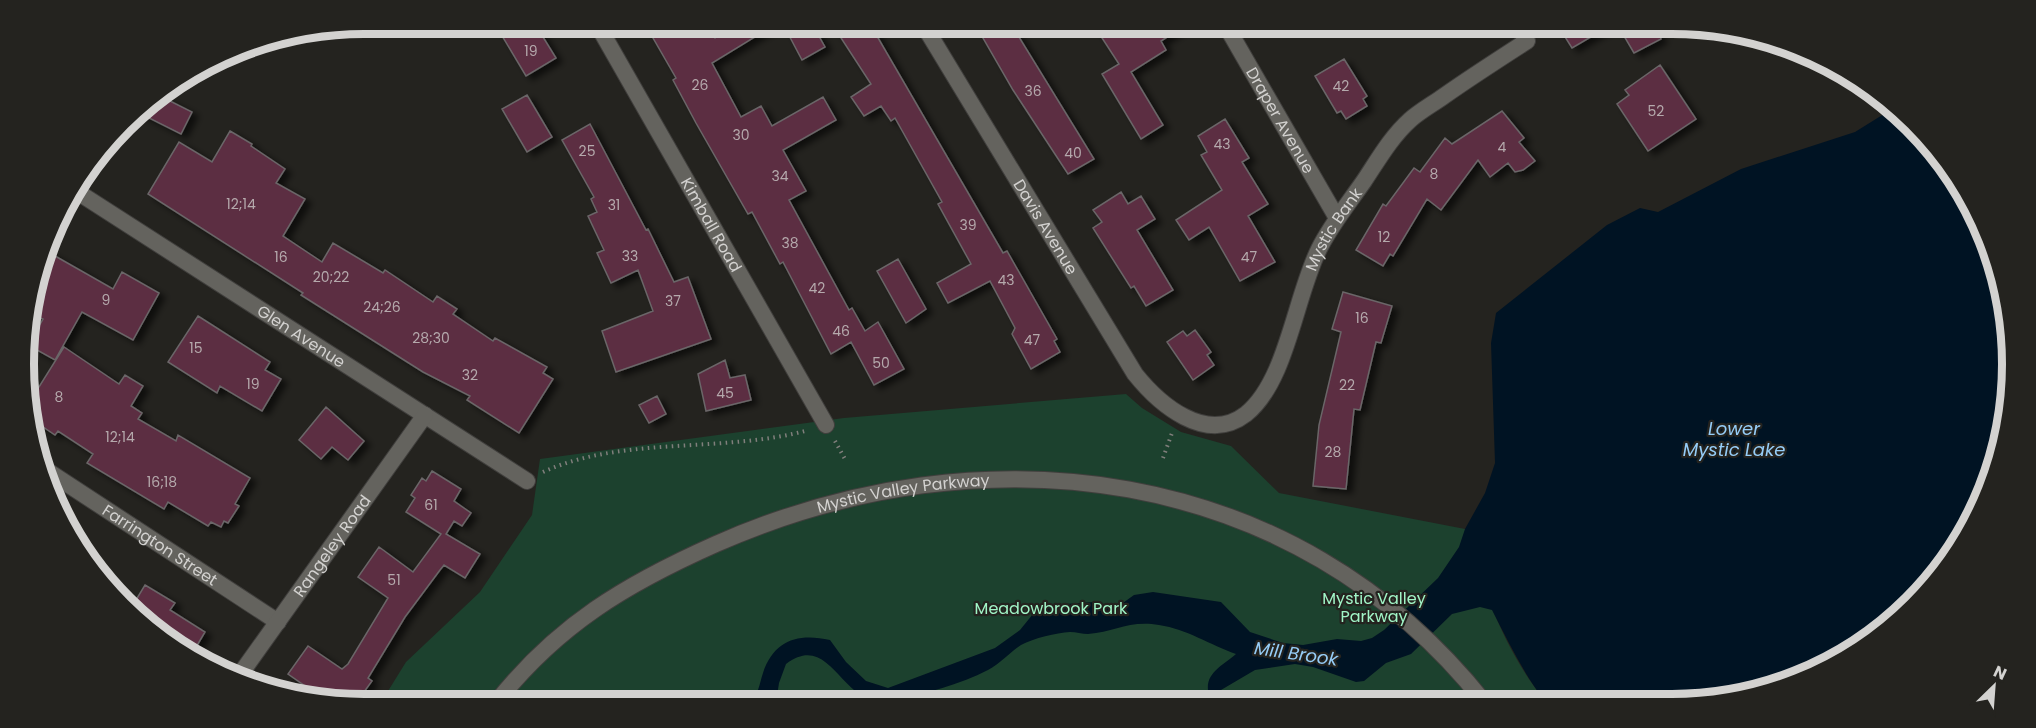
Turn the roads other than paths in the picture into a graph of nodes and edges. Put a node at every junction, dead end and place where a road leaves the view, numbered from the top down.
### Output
1 (603, 34) edge
2 (929, 34) edge
3 (1231, 34) edge
4 (1523, 34) edge
5 (82, 195) edge
6 (1337, 218) junction
7 (424, 415) junction
8 (1182, 417) joint
9 (826, 425) road end
10 (54, 475) edge
11 (527, 481) road end
12 (278, 621) junction
13 (243, 670) edge
14 (502, 694) edge
15 (1477, 694) edge

1 - 9 street, Kimball Road
2 - 8 street, Davis Avenue
3 - 6 street, Draper Avenue
4 - 6 street, Mystic Bank
5 - 7 street, Glen Avenue
6 - 8 street, Mystic Bank
7 - 11 street, Glen Avenue
7 - 12 street, Rangeley Road
10 - 12 street, Farrington Street
12 - 13 street, Rangeley Road
14 - 15 street, Mystic Valley Parkway

